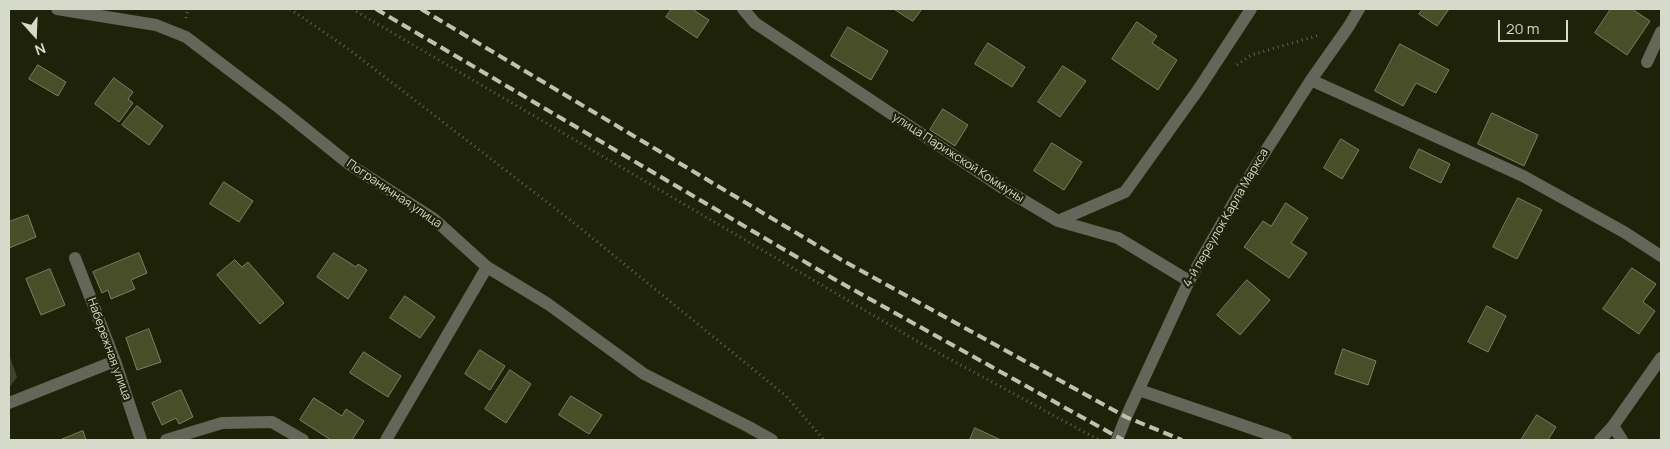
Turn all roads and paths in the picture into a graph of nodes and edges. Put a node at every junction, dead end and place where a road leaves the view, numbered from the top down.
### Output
1 (57, 9) edge
2 (290, 9) edge
3 (352, 9) edge
4 (743, 9) edge
5 (750, 9) edge
6 (1251, 9) edge
7 (1359, 9) edge
8 (755, 23) junction
9 (1350, 26) junction
10 (1661, 32) edge
11 (1647, 62) dead end
12 (1236, 65) dead end
13 (1311, 80) junction
14 (1058, 221) junction
15 (1661, 256) edge
16 (75, 258) dead end
17 (487, 267) junction
18 (1188, 281) junction
19 (1661, 358) edge
20 (115, 361) junction
21 (1139, 390) junction
22 (9, 403) edge
23 (1613, 426) junction
24 (141, 440) edge
25 (166, 440) edge
26 (303, 440) edge
27 (386, 440) edge
28 (772, 440) edge
29 (824, 440) edge
30 (1099, 440) edge
31 (1117, 440) edge
32 (1286, 440) edge
33 (1600, 440) edge
34 (1622, 440) edge

1 - 17 street, Пограничная улица
2 - 29 path
3 - 30 path
4 - 8 street, улица Парижской Коммуны
5 - 8 street
6 - 14 street
7 - 9 street, 4-й переулок Карла Маркса
8 - 14 street, улица Парижской Коммуны
9 - 12 path
9 - 13 street, 4-й переулок Карла Маркса
10 - 11 street
13 - 15 street
13 - 18 street, 4-й переулок Карла Маркса
14 - 18 street, улица Парижской Коммуны
16 - 20 street, Набережная улица
17 - 27 street
17 - 28 street, Пограничная улица
18 - 21 street, 4-й переулок Карла Маркса
19 - 23 street
20 - 22 street
20 - 24 street, Набережная улица
21 - 31 street, 4-й переулок Карла Маркса
21 - 32 street
23 - 33 street
23 - 34 street
25 - 26 street

